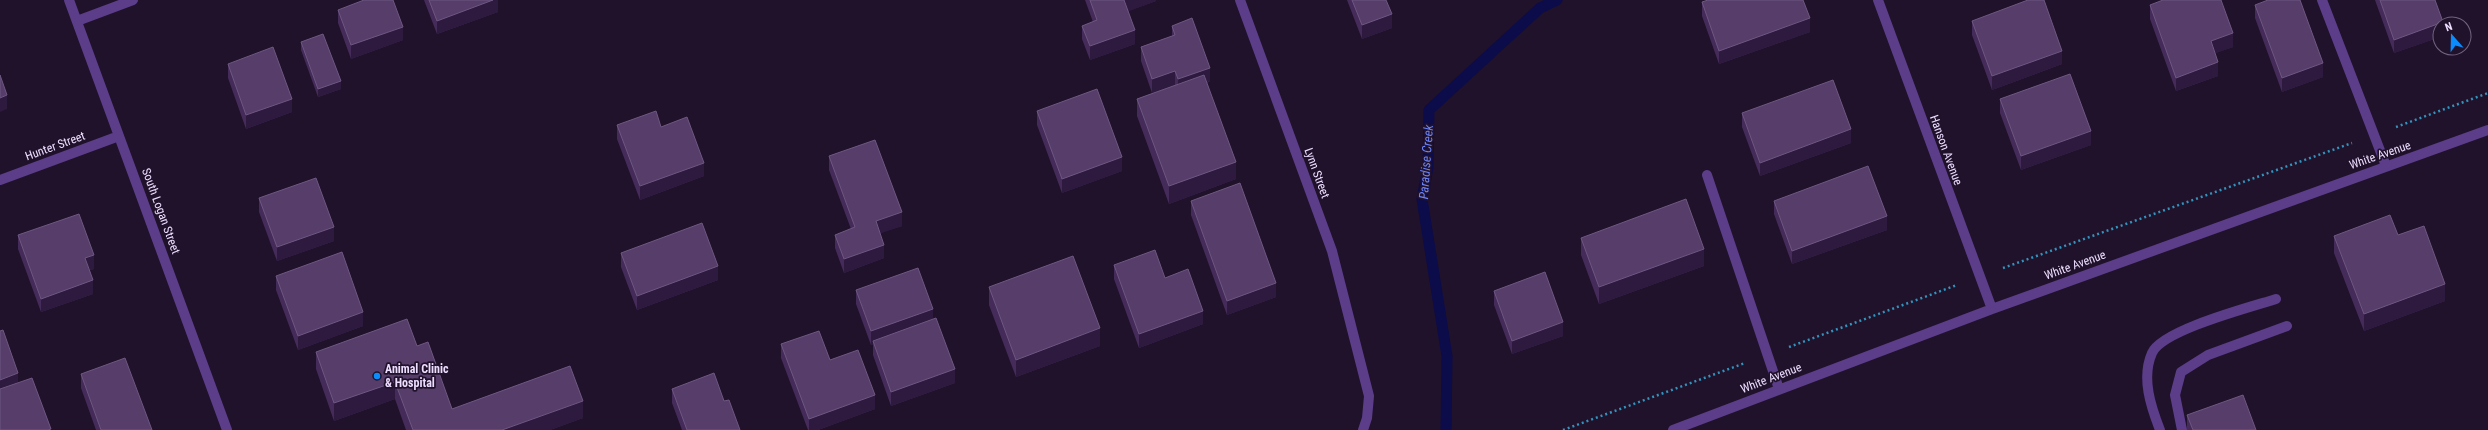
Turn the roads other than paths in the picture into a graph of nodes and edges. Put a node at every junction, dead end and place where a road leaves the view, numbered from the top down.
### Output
1 (70, 0) edge
2 (133, 0) edge
3 (1240, 0) edge
4 (1878, 0) edge
5 (2322, 0) edge
6 (77, 21) junction
7 (2488, 130) edge
8 (119, 136) junction
9 (2386, 166) junction
10 (1707, 175) dead end
11 (0, 180) edge
12 (2276, 299) dead end
13 (1992, 309) junction
14 (2287, 326) dead end
15 (1778, 389) junction
16 (227, 430) edge
17 (1363, 430) edge
18 (1672, 430) edge
19 (2160, 430) edge
20 (2182, 430) edge

1 - 6 street, South Logan Street
2 - 6 street
3 - 17 street, Lynn Street
4 - 13 street, Hanson Avenue
5 - 9 street
6 - 8 street, South Logan Street
7 - 9 street, White Avenue
8 - 11 street, Hunter Street
8 - 16 street, South Logan Street
9 - 13 street, White Avenue
10 - 15 street
12 - 19 street
13 - 15 street, White Avenue
14 - 20 street
15 - 18 street, White Avenue

